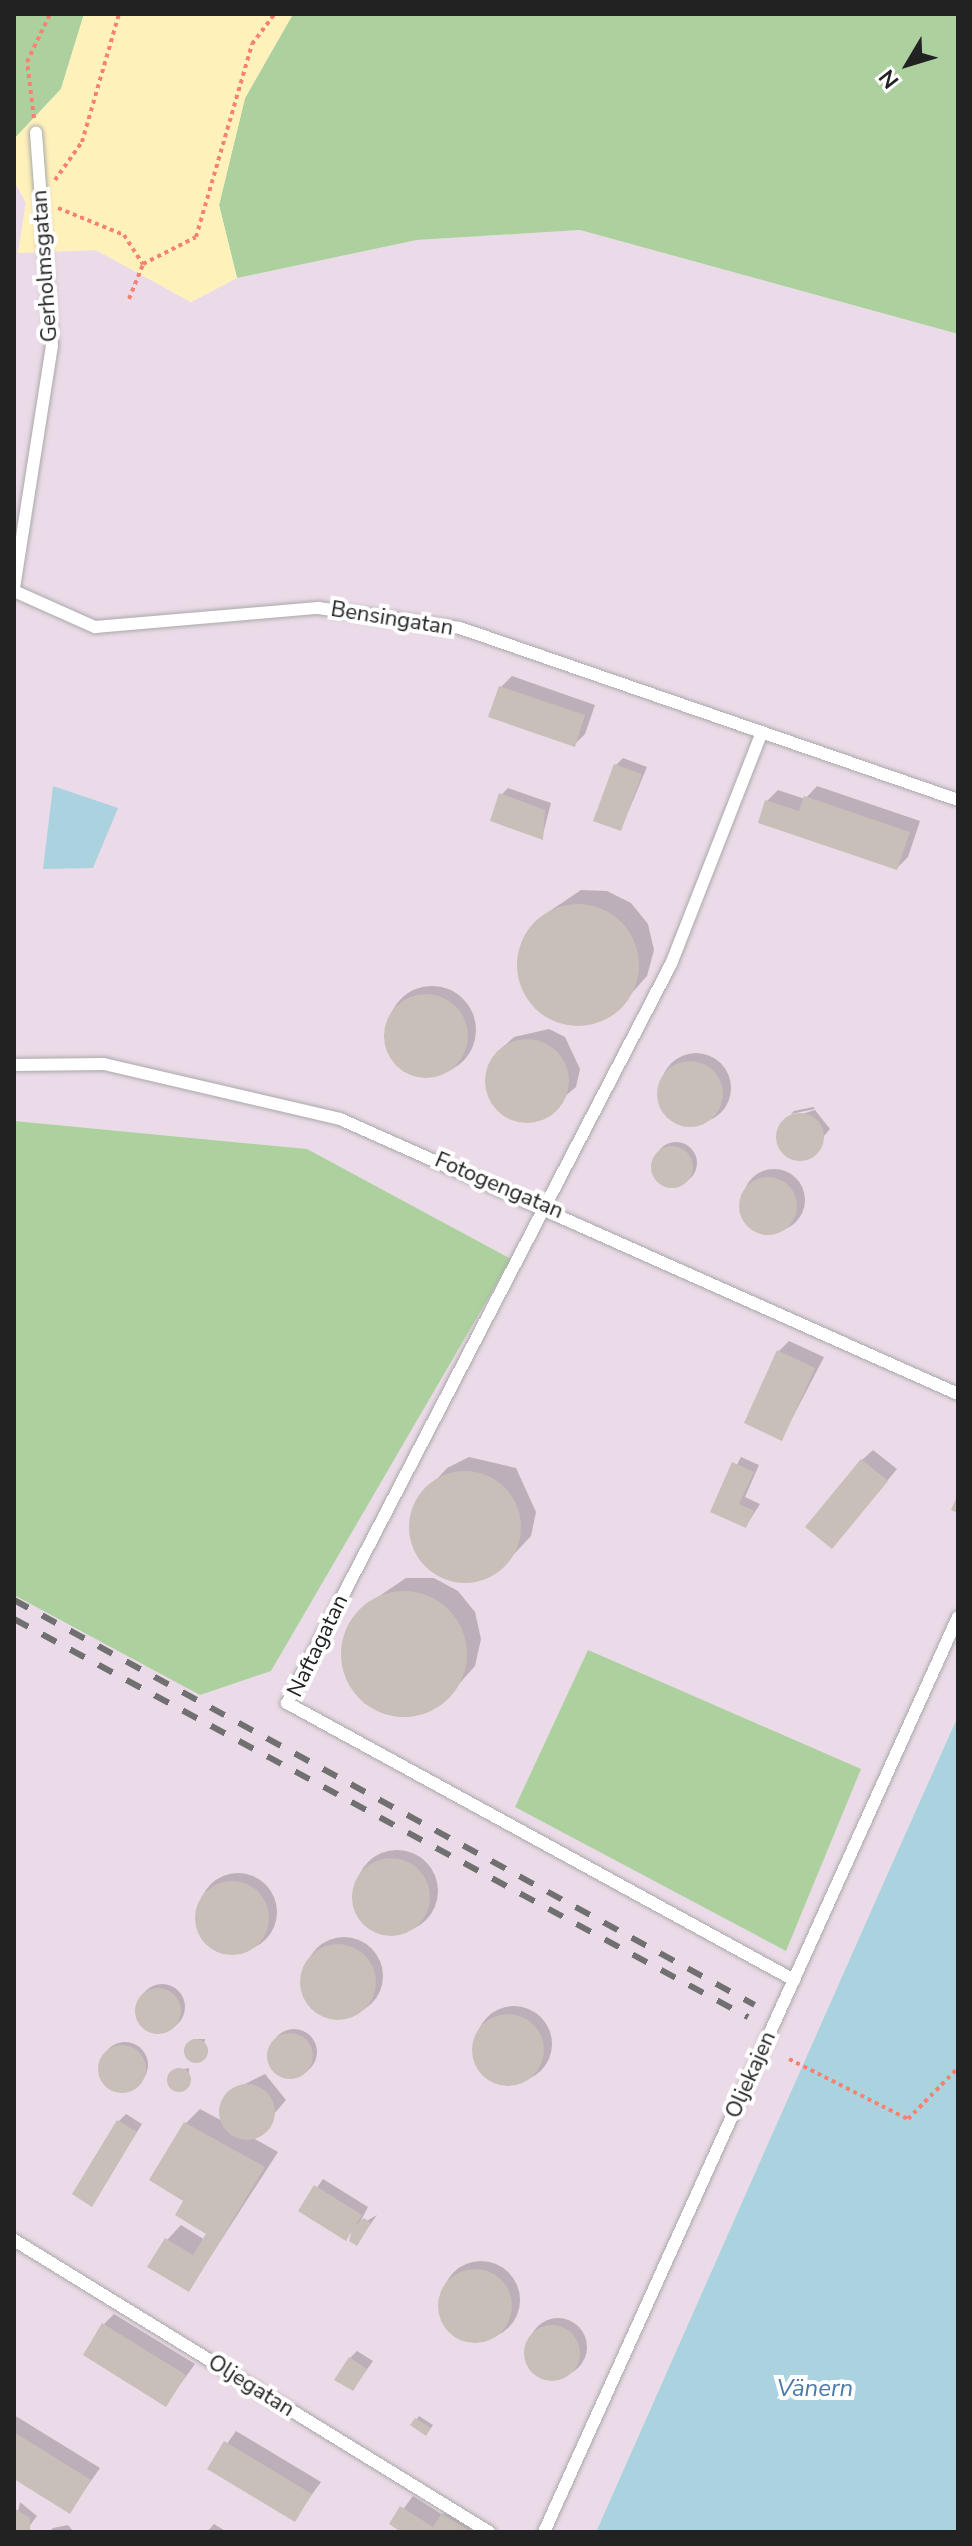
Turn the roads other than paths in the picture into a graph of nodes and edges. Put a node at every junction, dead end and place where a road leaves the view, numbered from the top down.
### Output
1 (36, 133) road end
2 (14, 590) edge
3 (762, 732) junction
4 (958, 800) edge
5 (14, 1065) edge
6 (545, 1205) junction
7 (958, 1394) edge
8 (958, 1617) edge
9 (794, 1980) junction
10 (14, 2240) edge
11 (489, 2532) edge
12 (544, 2532) edge

1 - 2 lane, Gerholmsgatan
2 - 3 lane, Bensingatan
3 - 4 lane, Bensingatan
3 - 6 lane
5 - 6 lane, Fotogengatan
6 - 7 lane, Fotogengatan
6 - 9 lane, Naftagatan
8 - 9 lane, Oljekajen
9 - 12 lane, Oljekajen
10 - 11 lane, Oljegatan

